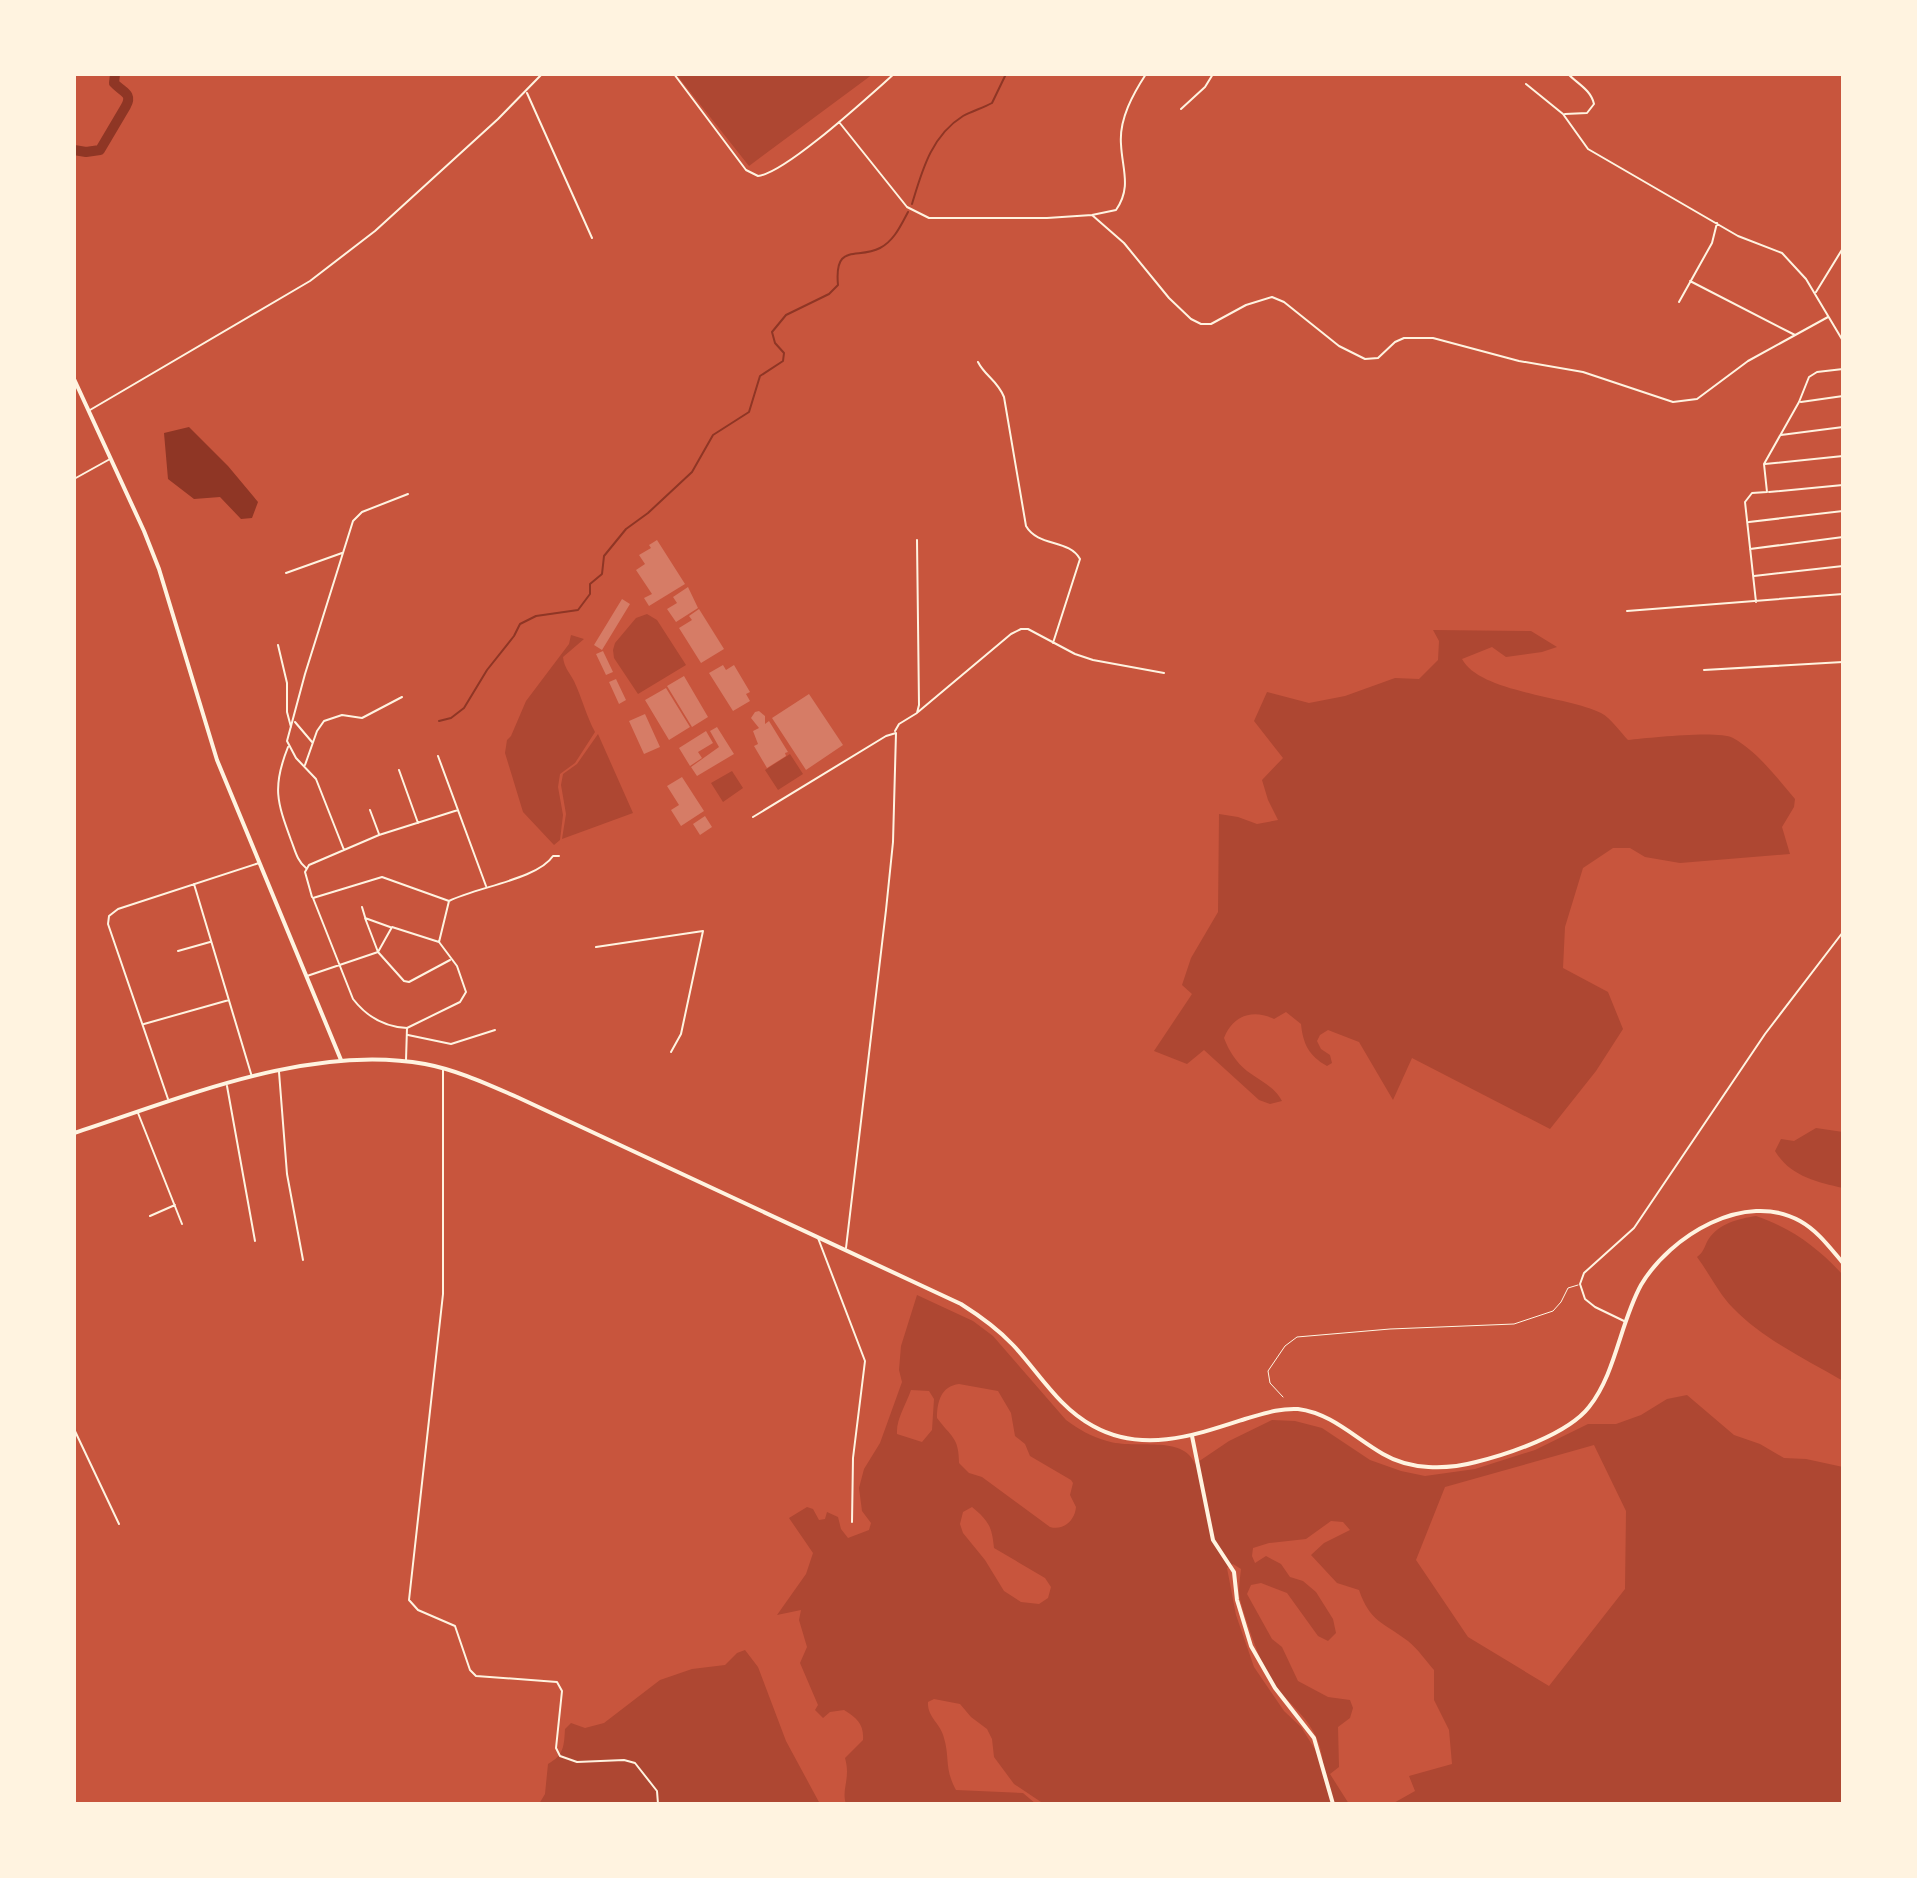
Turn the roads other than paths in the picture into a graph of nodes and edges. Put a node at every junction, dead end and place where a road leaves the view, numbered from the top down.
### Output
1 (542, 74) edge
2 (674, 74) edge
3 (894, 74) edge
4 (1146, 74) edge
5 (1213, 74) edge
6 (1568, 74) edge
7 (1526, 84) dead end
8 (527, 92) junction
9 (1181, 109) dead end
10 (1563, 114) junction
11 (839, 122) junction
12 (1092, 215) junction
13 (1717, 222) junction
14 (592, 238) dead end
15 (1843, 248) edge
16 (1690, 281) junction
17 (1816, 293) junction
18 (1679, 302) dead end
19 (1828, 317) junction
20 (1796, 336) junction
21 (1843, 341) edge
22 (978, 362) dead end
23 (1843, 369) edge
24 (74, 379) edge
25 (1843, 396) edge
26 (1799, 402) junction
27 (89, 411) junction
28 (1843, 427) edge
29 (1781, 435) junction
30 (1843, 456) edge
31 (111, 458) junction
32 (1764, 464) junction
33 (74, 479) edge
34 (1843, 485) edge
35 (1767, 492) junction
36 (408, 494) dead end
37 (1843, 511) edge
38 (1749, 522) junction
39 (1843, 537) edge
40 (917, 540) dead end
41 (1750, 549) junction
42 (342, 553) junction
43 (1843, 566) edge
44 (286, 573) dead end
45 (1754, 576) junction
46 (1843, 594) edge
47 (1756, 602) junction
48 (1627, 611) dead end
49 (1053, 643) junction
50 (278, 645) dead end
51 (1843, 662) edge
52 (1704, 670) dead end
53 (1164, 673) dead end
54 (402, 697) dead end
55 (918, 712) junction
56 (294, 720) junction
57 (291, 729) junction
58 (894, 732) junction
59 (313, 742) junction
60 (289, 746) junction
61 (438, 756) dead end
62 (305, 766) junction
63 (399, 770) dead end
64 (370, 810) dead end
65 (458, 810) junction
66 (753, 817) dead end
67 (418, 824) junction
68 (379, 835) junction
69 (344, 850) junction
70 (559, 856) dead end
71 (260, 863) junction
72 (306, 868) junction
73 (194, 884) junction
74 (486, 886) junction
75 (313, 898) junction
76 (449, 901) junction
77 (362, 907) dead end
78 (365, 918) junction
79 (392, 927) junction
80 (1843, 932) edge
81 (211, 942) junction
82 (439, 942) junction
83 (596, 947) dead end
84 (178, 951) dead end
85 (378, 952) junction
86 (452, 960) junction
87 (338, 965) junction
88 (307, 976) junction
89 (229, 1000) junction
90 (143, 1024) junction
91 (407, 1028) junction
92 (495, 1030) dead end
93 (407, 1035) junction
94 (671, 1052) dead end
95 (341, 1060) junction
96 (406, 1062) junction
97 (443, 1068) junction
98 (279, 1071) junction
99 (252, 1078) junction
100 (226, 1085) junction
101 (169, 1102) junction
102 (137, 1112) junction
103 (74, 1133) edge
104 (176, 1205) junction
105 (150, 1216) dead end
106 (182, 1224) dead end
107 (817, 1237) junction
108 (255, 1241) dead end
109 (846, 1249) junction
110 (303, 1260) dead end
111 (1843, 1263) edge
112 (1580, 1284) junction
113 (1626, 1321) junction
114 (1283, 1397) dead end
115 (74, 1429) edge
116 (1192, 1436) junction
117 (852, 1522) dead end
118 (119, 1524) dead end
119 (658, 1804) edge
120 (1333, 1804) edge

1 - 8 street
2 - 11 street
3 - 11 street
4 - 12 street
5 - 9 street
6 - 10 street
7 - 10 street
8 - 14 street
8 - 27 street
10 - 13 street
11 - 12 street
12 - 20 street
13 - 16 street
13 - 17 street
15 - 17 street
16 - 18 street
16 - 20 street
17 - 19 street
19 - 20 street
19 - 21 street
22 - 49 street
23 - 26 street
24 - 27 main road
25 - 26 street
26 - 29 street
27 - 31 main road
28 - 29 street
29 - 32 street
30 - 32 street
31 - 33 street
31 - 71 main road
32 - 35 street
34 - 35 street
35 - 38 street
36 - 42 street
37 - 38 street
38 - 41 street
39 - 41 street
40 - 55 street
41 - 45 street
42 - 44 street
42 - 56 street
43 - 45 street
45 - 47 street
46 - 47 street
47 - 48 street
49 - 53 street
49 - 55 street
50 - 57 street
51 - 52 street
54 - 59 street
55 - 58 street
56 - 57 street
56 - 59 street
57 - 60 street
58 - 66 street
58 - 109 street
59 - 62 street
60 - 62 street
60 - 72 street
61 - 65 street
62 - 69 street
63 - 67 street
64 - 68 street
65 - 67 street
65 - 74 street
67 - 68 street
68 - 69 street
69 - 72 street
70 - 74 street
71 - 73 street
71 - 88 main road
72 - 75 street
73 - 81 street
73 - 90 street
74 - 76 street
75 - 76 street
75 - 87 street
76 - 82 street
77 - 78 street
78 - 79 street
78 - 85 street
79 - 82 street
79 - 85 street
80 - 112 street
81 - 84 street
81 - 89 street
82 - 86 street
83 - 94 street
85 - 86 street
85 - 87 street
86 - 91 street
87 - 88 street
87 - 91 street
88 - 95 main road
89 - 90 street
89 - 99 street
90 - 101 street
91 - 93 street
92 - 93 street
93 - 96 street
95 - 96 main road
95 - 98 main road
96 - 97 main road
97 - 107 main road
97 - 119 street
98 - 99 main road
98 - 110 street
99 - 100 main road
100 - 101 main road
100 - 108 street
101 - 102 main road
102 - 103 main road
102 - 104 street
104 - 105 street
104 - 106 street
107 - 109 main road
107 - 117 street
109 - 116 main road
111 - 113 main road
112 - 113 street
112 - 114 lane
113 - 116 main road
115 - 118 street
116 - 120 main road

